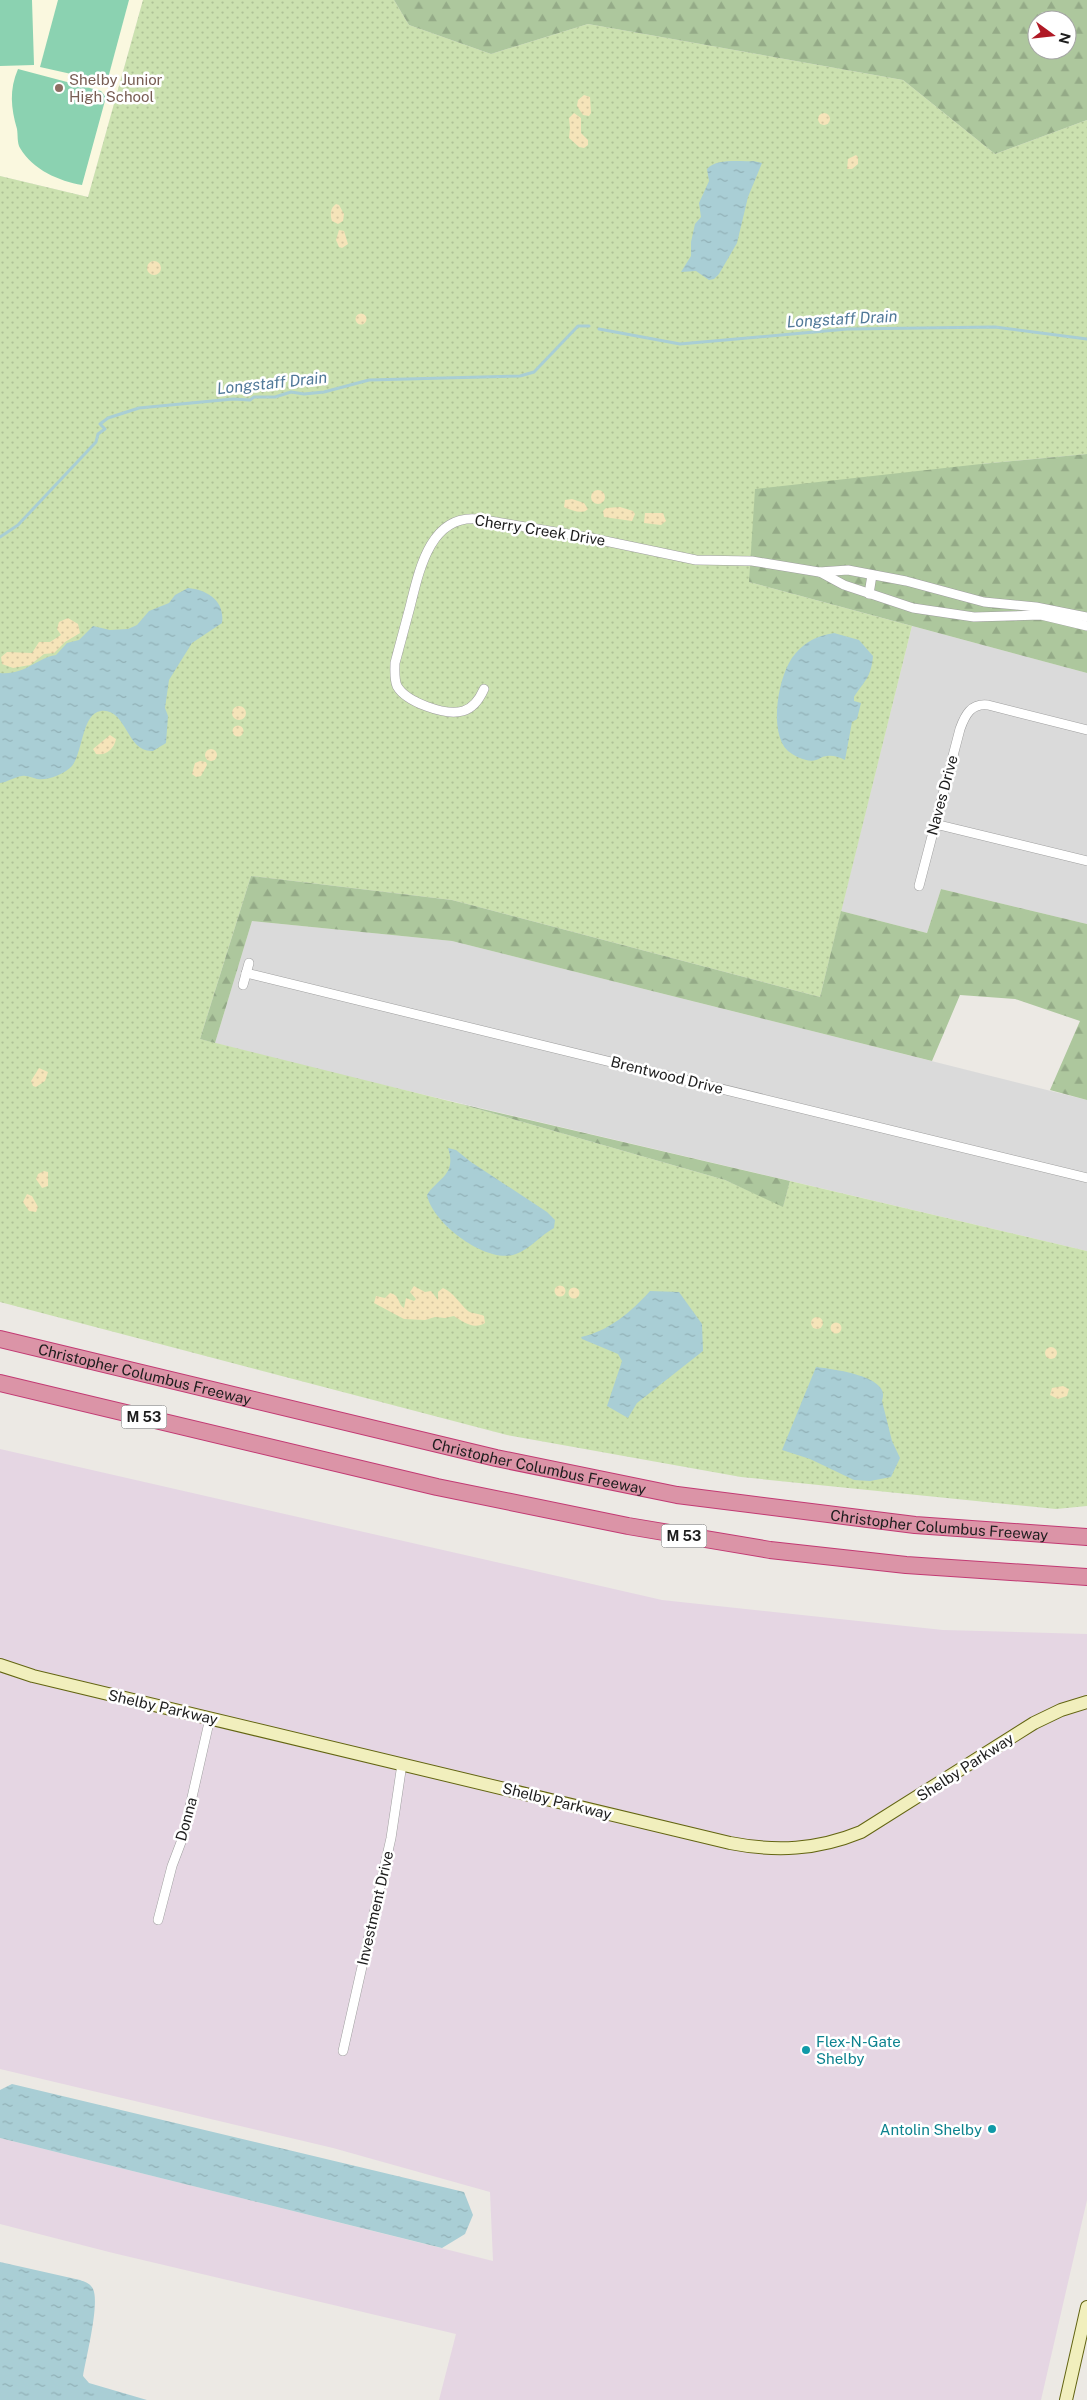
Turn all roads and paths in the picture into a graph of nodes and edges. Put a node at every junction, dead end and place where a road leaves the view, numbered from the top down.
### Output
1 (819, 572) junction
2 (872, 575) junction
3 (869, 594) junction
4 (1042, 612) junction
5 (1087, 617) edge
6 (1087, 626) edge
7 (484, 689) dead end
8 (1087, 730) edge
9 (935, 824) junction
10 (1087, 861) edge
11 (919, 886) dead end
12 (249, 963) dead end
13 (246, 973) junction
14 (243, 984) dead end
15 (1087, 1178) edge
16 (0, 1339) edge
17 (0, 1383) edge
18 (1087, 1537) edge
19 (1087, 1577) edge
20 (0, 1665) edge
21 (1087, 1702) edge
22 (210, 1718) junction
23 (402, 1764) junction
24 (158, 1920) dead end
25 (342, 2051) dead end
26 (1087, 2307) edge
27 (1066, 2400) edge

1 - 2 street, Cherry Creek Drive
1 - 3 street, Cherry Creek Drive
1 - 7 street, Cherry Creek Drive
2 - 3 street
2 - 4 street, Cherry Creek Drive
3 - 4 street, Cherry Creek Drive
4 - 5 street, Cherry Creek Drive
4 - 6 street, Cherry Creek Drive
8 - 9 street, Naves Drive
9 - 10 street
9 - 11 street, Naves Drive
12 - 13 street
13 - 14 street
13 - 15 street, Brentwood Drive
16 - 18 highway, Christopher Columbus Freeway
17 - 19 highway, M 53
20 - 22 street, Shelby Parkway
21 - 23 street, Shelby Parkway
22 - 23 street, Shelby Parkway
22 - 24 street, Donna
23 - 25 street, Investment Drive
26 - 27 street

